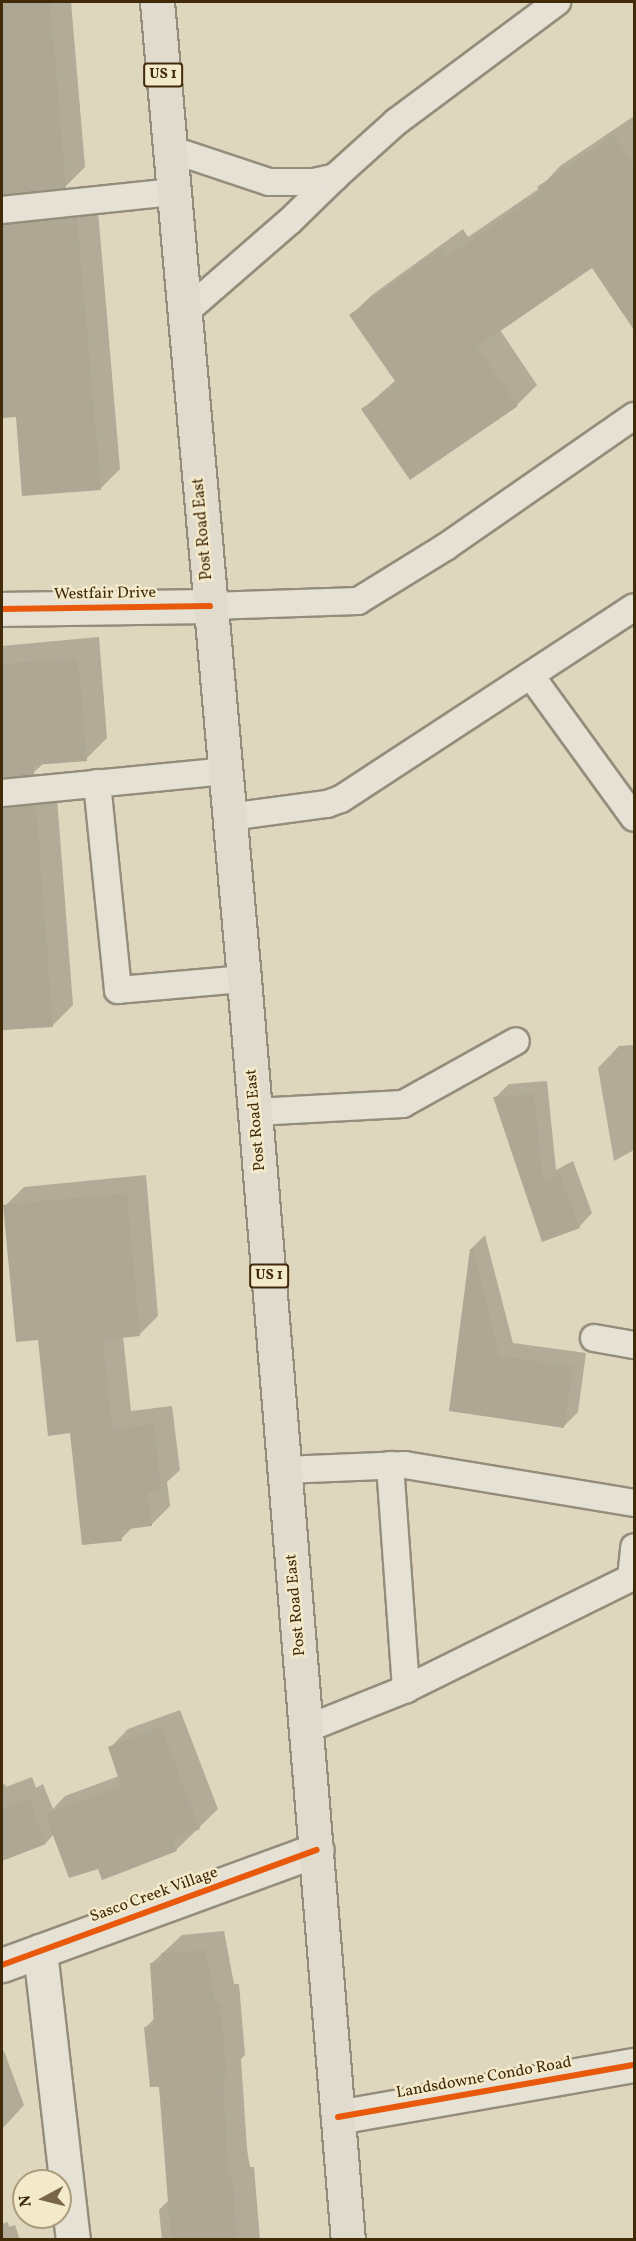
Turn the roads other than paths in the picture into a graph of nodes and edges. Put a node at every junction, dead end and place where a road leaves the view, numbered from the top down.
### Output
1 (157, 2) edge
2 (557, 2) edge
3 (170, 149) junction
4 (335, 177) junction
5 (173, 192) junction
6 (2, 210) edge
7 (184, 313) junction
8 (634, 416) edge
9 (210, 606) junction
10 (634, 607) edge
11 (2, 609) edge
12 (531, 676) junction
13 (225, 771) junction
14 (98, 783) junction
15 (2, 793) edge
16 (229, 818) junction
17 (634, 818) edge
18 (244, 980) junction
19 (516, 1041) dead end
20 (255, 1112) junction
21 (594, 1338) dead end
22 (634, 1345) edge
23 (390, 1466) junction
24 (284, 1470) junction
25 (634, 1503) edge
26 (634, 1547) edge
27 (406, 1689) junction
28 (306, 1729) junction
29 (317, 1850) junction
30 (40, 1951) junction
31 (2, 1965) edge
32 (634, 2065) edge
33 (338, 2117) junction
34 (73, 2240) edge
35 (348, 2240) edge

1 - 3 main road, Post Road East / US 1
2 - 4 lane
3 - 4 lane
3 - 5 main road, Post Road East / US 1
4 - 7 lane
5 - 6 lane
5 - 7 main road, Post Road East / US 1
7 - 9 main road, Post Road East / US 1
8 - 9 lane
9 - 11 street, Westfair Drive
9 - 13 main road, Post Road East / US 1
10 - 12 lane
12 - 16 lane
12 - 17 lane
13 - 14 lane
13 - 16 main road, Post Road East / US 1
14 - 15 lane
14 - 18 lane
16 - 18 main road, Post Road East / US 1
18 - 20 main road, Post Road East / US 1
19 - 20 lane
20 - 24 main road, Post Road East / US 1
21 - 22 lane
23 - 24 lane
23 - 25 lane
23 - 27 lane
24 - 28 main road, Post Road East / US 1
26 - 27 lane
27 - 28 lane
28 - 29 main road, Post Road East / US 1
29 - 30 street, Sasco Creek Village
29 - 33 main road, Post Road East / US 1
30 - 31 street, Sasco Creek Village
30 - 34 street
32 - 33 street, Landsdowne Condo Road
33 - 35 main road, Post Road East / US 1

